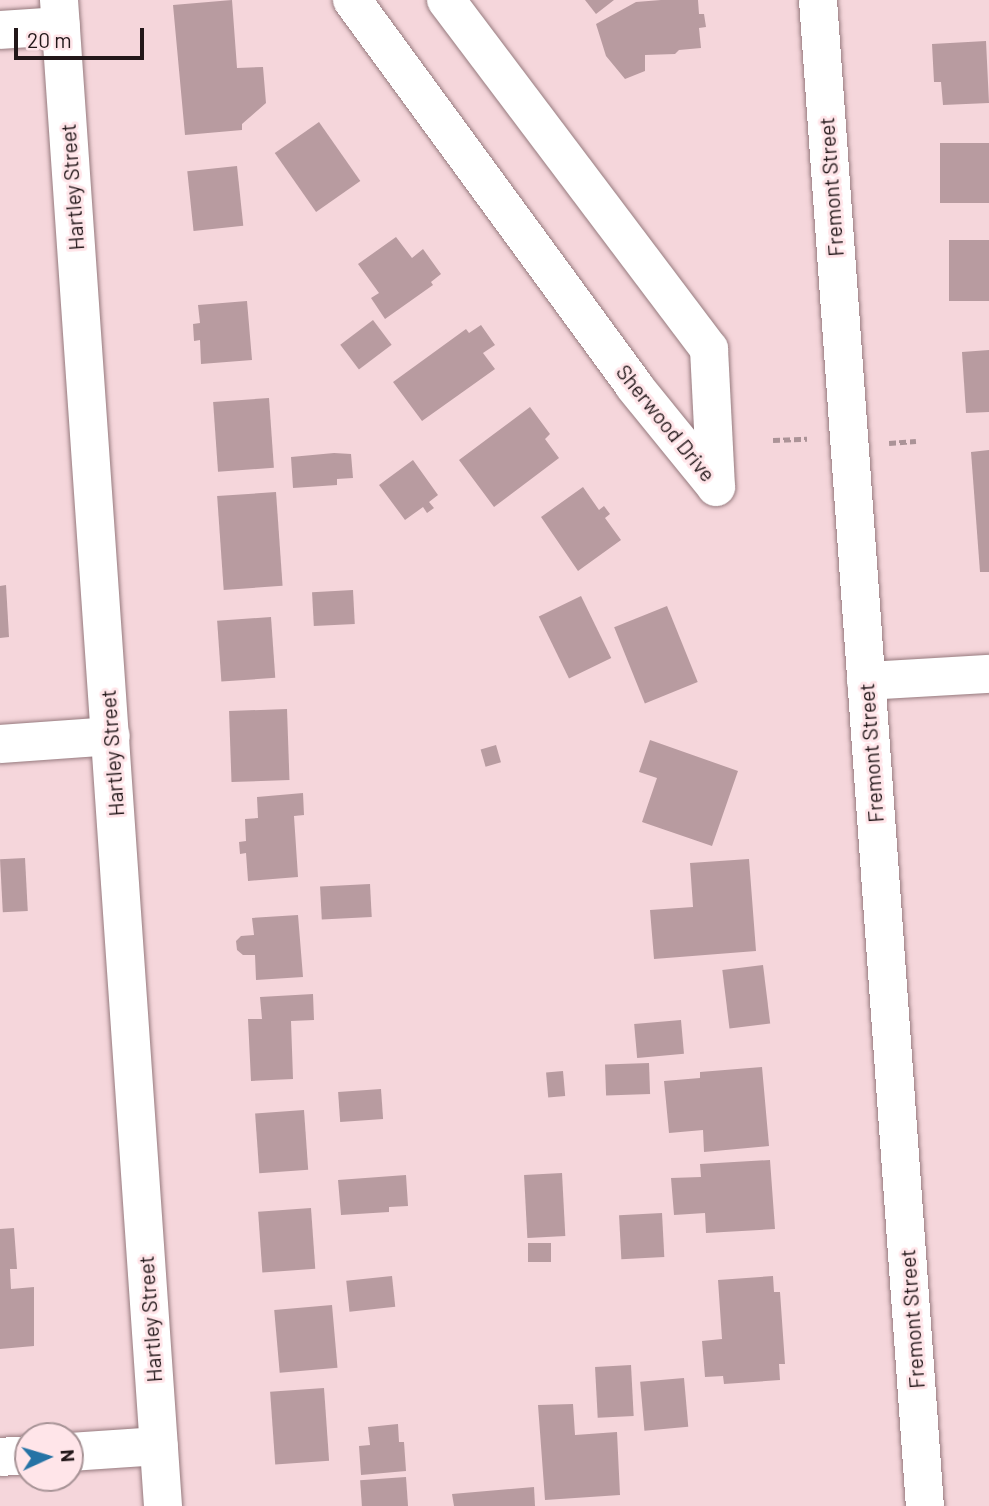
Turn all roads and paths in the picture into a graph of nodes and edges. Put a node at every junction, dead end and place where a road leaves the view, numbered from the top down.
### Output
1 (352, 0) edge
2 (446, 0) edge
3 (818, 0) edge
4 (60, 13) edge
5 (0, 30) edge
6 (989, 674) edge
7 (866, 681) junction
8 (111, 736) junction
9 (0, 744) edge
10 (159, 1446) junction
11 (84, 1451) edge
12 (163, 1506) edge
13 (925, 1506) edge

1 - 2 street, Sherwood Drive
3 - 7 street, Fremont Street
4 - 5 street
4 - 8 street, Hartley Street
6 - 7 street
7 - 13 street, Fremont Street
8 - 9 street
8 - 10 street, Hartley Street
10 - 11 street
10 - 12 street, Hartley Street

